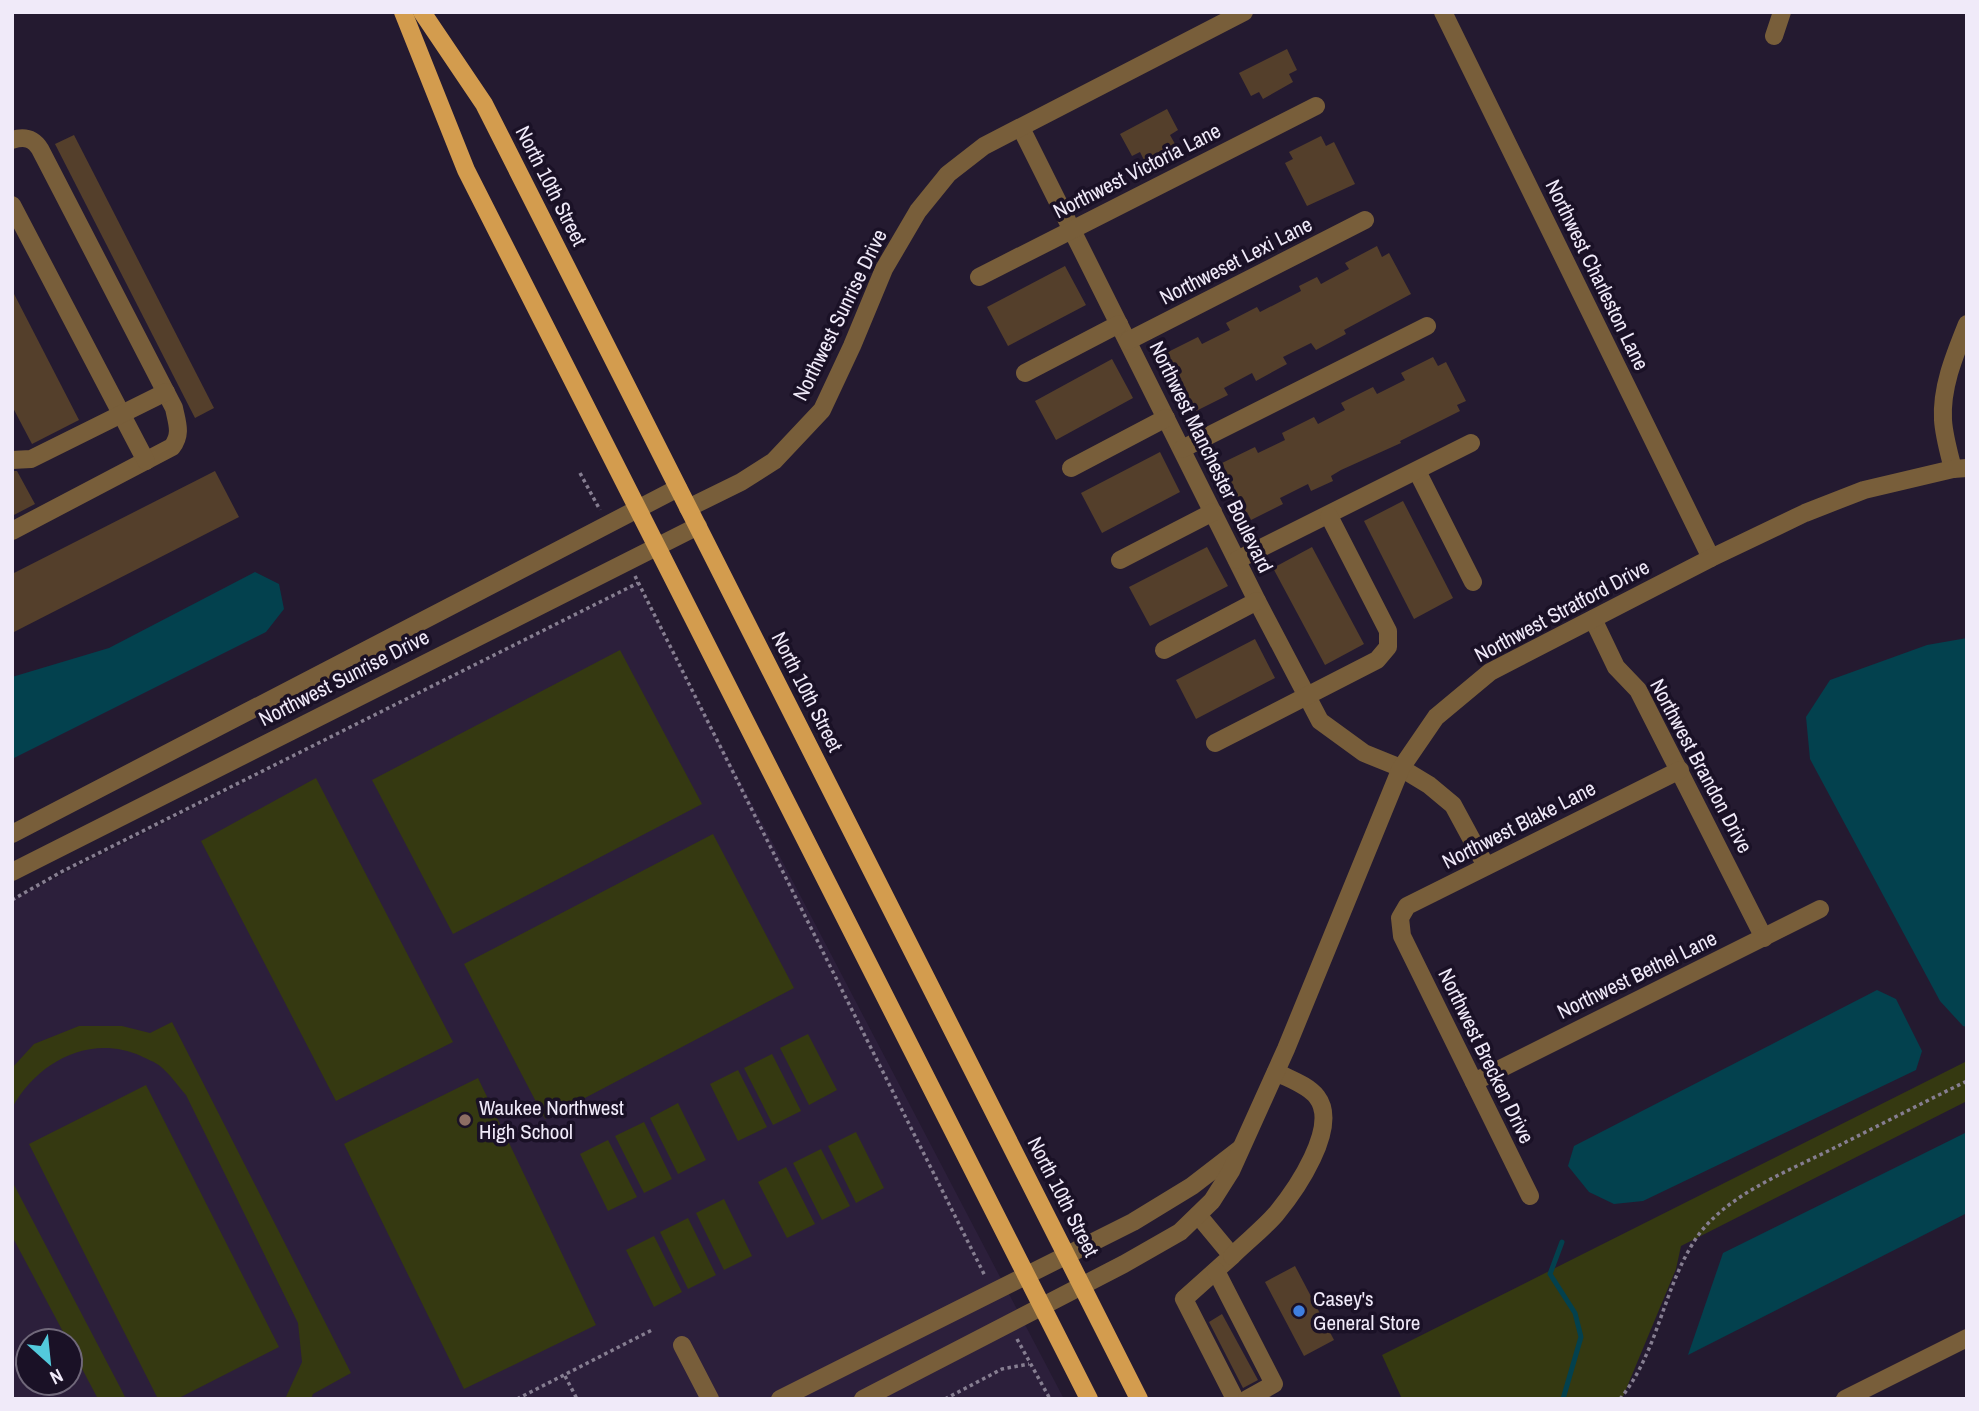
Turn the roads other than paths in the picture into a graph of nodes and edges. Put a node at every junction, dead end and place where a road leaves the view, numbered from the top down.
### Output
1 (403, 12) edge
2 (422, 12) edge
3 (1244, 12) edge
4 (1443, 12) edge
5 (1782, 12) edge
6 (1774, 36) dead end
7 (1316, 106) dead end
8 (1021, 128) junction
9 (12, 140) edge
10 (12, 205) edge
11 (1365, 220) dead end
12 (1072, 229) junction
13 (979, 277) dead end
14 (1119, 324) junction
15 (1967, 324) edge
16 (1427, 326) dead end
17 (1128, 341) junction
18 (1025, 373) dead end
19 (166, 392) junction
20 (121, 415) junction
21 (1166, 418) junction
22 (1471, 443) dead end
23 (1182, 449) junction
24 (12, 460) edge
25 (146, 461) junction
26 (1071, 468) dead end
27 (1960, 468) edge
28 (1417, 471) junction
29 (678, 488) junction
30 (688, 508) junction
31 (638, 509) junction
32 (1213, 512) junction
33 (1329, 516) junction
34 (698, 526) junction
35 (12, 531) edge
36 (657, 547) junction
37 (1711, 558) junction
38 (1121, 560) dead end
39 (1237, 560) junction
40 (1473, 582) dead end
41 (1257, 601) junction
42 (1593, 619) junction
43 (1164, 650) dead end
44 (1305, 696) junction
45 (1215, 743) dead end
46 (1401, 768) junction
47 (1680, 770) junction
48 (12, 834) edge
49 (1486, 866) junction
50 (12, 872) edge
51 (1820, 909) dead end
52 (1402, 936) joint
53 (1764, 938) junction
54 (1276, 1072) junction
55 (1474, 1082) junction
56 (1240, 1149) junction
57 (1530, 1196) dead end
58 (1198, 1215) junction
59 (1067, 1255) junction
60 (1232, 1256) junction
61 (1216, 1271) junction
62 (1027, 1275) junction
63 (1082, 1285) junction
64 (1042, 1305) junction
65 (1967, 1338) edge
66 (682, 1345) dead end
67 (710, 1399) edge
68 (780, 1399) edge
69 (863, 1399) edge
70 (1089, 1399) edge
71 (1139, 1399) edge
72 (1235, 1399) edge
73 (1247, 1399) edge
74 (1845, 1399) edge

1 - 31 main road
2 - 29 main road, North 10th Street
3 - 8 street, Northwest Sunrise Drive
4 - 37 street, Northwest Charleston Lane
5 - 6 street
7 - 12 street, Northwest Victoria Lane
8 - 12 street, Northwest Manchester Boulevard
8 - 30 street, Northwest Sunrise Drive
9 - 19 street
10 - 20 street
11 - 17 street, Northweset Lexi Lane
12 - 13 street, Northwest Victoria Lane
12 - 14 street, Northwest Manchester Boulevard
14 - 17 street, Northwest Manchester Boulevard
14 - 18 street
15 - 27 street
16 - 23 street
17 - 21 street, Northwest Manchester Boulevard
19 - 20 street
19 - 25 street
20 - 24 street
20 - 25 street
21 - 23 street, Northwest Manchester Boulevard
21 - 26 street
22 - 28 street
23 - 32 street, Northwest Manchester Boulevard
25 - 35 street
27 - 37 street, Northwest Stratford Drive
28 - 33 street
28 - 40 street
29 - 30 main road, North 10th Street
29 - 31 street, Northwest Sunrise Drive
30 - 34 main road, North 10th Street
31 - 36 main road
31 - 48 street, Northwest Sunrise Drive
32 - 38 street
32 - 39 street, Northwest Manchester Boulevard
33 - 39 street
33 - 44 street
34 - 36 street, Northwest Sunrise Drive
34 - 59 main road, North 10th Street
36 - 50 street, Northwest Sunrise Drive
36 - 62 main road
37 - 42 street, Northwest Stratford Drive
39 - 41 street, Northwest Manchester Boulevard
41 - 43 street
41 - 44 street, Northwest Manchester Boulevard
42 - 46 street, Northwest Stratford Drive
42 - 47 street, Northwest Brandon Drive
44 - 45 street
44 - 46 street, Northwest Manchester Boulevard
46 - 49 street, Northwest Manchester Boulevard
46 - 54 street, Northwest Stratford Drive
47 - 49 street, Northwest Blake Lane
47 - 53 street, Northwest Brandon Drive
49 - 52 street, Northwest Blake Lane
51 - 53 street, Northwest Bethel Lane
52 - 55 street, Northwest Brecken Drive
53 - 55 street, Northwest Bethel Lane
54 - 56 street, Northwest Stratford Drive
54 - 60 street
55 - 57 street, Northwest Brecken Drive
56 - 58 street, Northwest Stratford Drive
56 - 59 street, Northwest Stratford Drive
58 - 60 street
58 - 63 street, Northwest Stratford Drive
59 - 62 street, Northwest Stratford Drive
59 - 63 main road, North 10th Street
60 - 61 street
61 - 72 street
61 - 73 street
62 - 64 main road
62 - 68 street, Northwest Stratford Drive
63 - 64 street, Northwest Stratford Drive
63 - 71 main road, North 10th Street
64 - 69 street, Northwest Stratford Drive
64 - 70 main road
65 - 74 street
66 - 67 street

